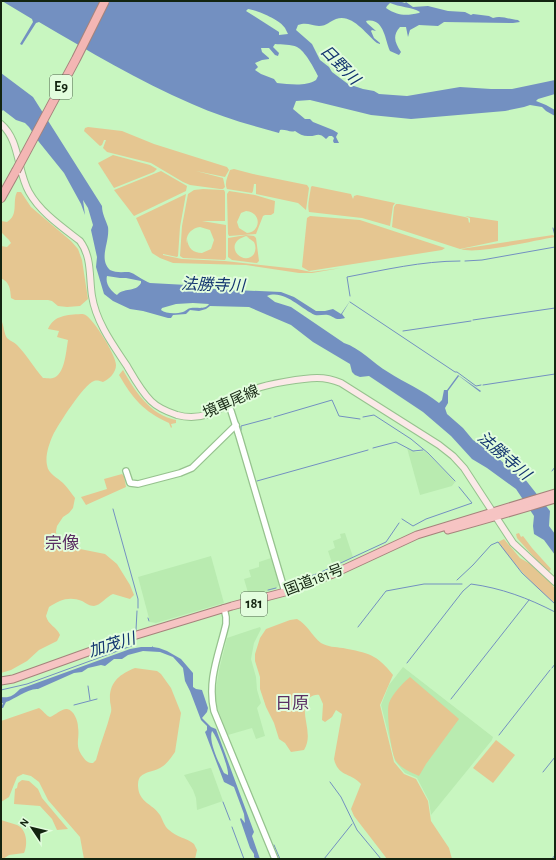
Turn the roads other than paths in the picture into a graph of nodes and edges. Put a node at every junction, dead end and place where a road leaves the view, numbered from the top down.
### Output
1 (104, 1) edge
2 (1, 124) edge
3 (16, 168) junction
4 (1, 192) edge
5 (1, 198) edge
6 (228, 405) junction
7 (236, 425) junction
8 (126, 471) dead end
9 (554, 496) edge
10 (494, 514) junction
11 (555, 582) edge
12 (285, 592) junction
13 (224, 610) junction
14 (1, 682) edge
15 (1, 685) edge
16 (275, 859) edge

1 - 3 highway, E9, bridge
2 - 3 main road, 境車尾線
3 - 4 highway, E9
3 - 5 highway, E9
3 - 6 main road, 境車尾線
6 - 7 street
6 - 10 main road, 境車尾線
7 - 8 street
7 - 12 street
9 - 10 highway, 国道181号 / 181
10 - 11 main road, 境車尾線
10 - 12 highway, 国道181号 / 181
10 - 13 highway, 国道181号 / 181
12 - 13 highway, 国道181号 / 181
13 - 14 highway, 国道181号 / 181
13 - 15 highway, 国道181号 / 181
13 - 16 street

